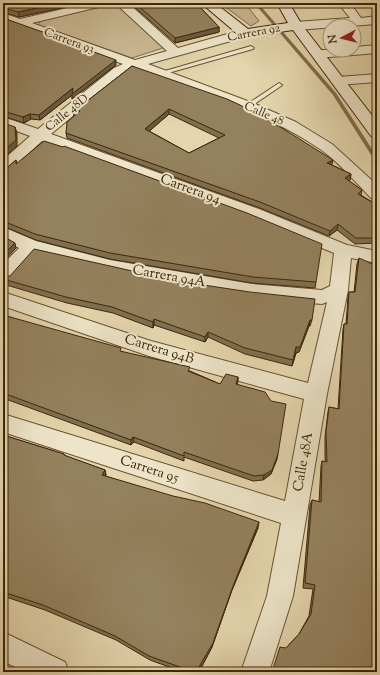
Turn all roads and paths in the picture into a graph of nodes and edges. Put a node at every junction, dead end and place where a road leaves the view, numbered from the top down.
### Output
1 (45, 3) edge
2 (103, 3) edge
3 (121, 3) edge
4 (207, 3) edge
5 (283, 3) edge
6 (344, 3) edge
7 (54, 13) junction
8 (356, 18) edge
9 (377, 20) edge
10 (12, 21) edge
11 (362, 21) edge
12 (322, 24) edge
13 (290, 26) junction
14 (3, 28) edge
15 (245, 33) junction
16 (251, 48) dead end
17 (377, 50) edge
18 (175, 52) junction
19 (318, 54) junction
20 (134, 64) junction
21 (161, 73) junction
22 (377, 78) edge
23 (338, 81) junction
24 (279, 85) dead end
25 (248, 106) junction
26 (3, 121) edge
27 (377, 133) edge
28 (40, 135) junction
29 (3, 168) edge
30 (377, 194) edge
31 (3, 233) edge
32 (30, 246) junction
33 (343, 250) junction
34 (377, 257) edge
35 (3, 275) edge
36 (339, 290) junction
37 (3, 300) edge
38 (316, 394) junction
39 (3, 422) edge
40 (295, 516) junction
41 (3, 646) edge
42 (55, 672) edge
43 (255, 672) edge

1 - 7 street
2 - 7 street
3 - 18 street
4 - 15 street
5 - 13 street
6 - 8 street
7 - 10 street
9 - 11 street, Carrera 92
10 - 14 street
10 - 20 street, Carrera 93
12 - 13 street, Carrera 92
13 - 15 street, Carrera 92
13 - 19 street
15 - 18 street, Carrera 92
16 - 21 lane
17 - 19 street
18 - 20 street, Carrera 92
19 - 23 street
20 - 21 street, Calle 48
20 - 28 street, Calle 48D
21 - 25 street, Calle 48
22 - 23 street
23 - 27 street
24 - 25 lane
25 - 30 street, Calle 48
26 - 28 street, Carrera 94
28 - 29 street, Calle 48D
28 - 33 street, Carrera 94
31 - 32 street, Carrera 94A
32 - 35 street
32 - 36 street, Carrera 94A
33 - 34 street, Carrera 94
33 - 36 street, Calle 48A
36 - 38 street, Calle 48A
37 - 38 street, Carrera 94B
38 - 40 street, Calle 48A
39 - 40 street, Carrera 95
40 - 43 street, Calle 48A
41 - 42 street

